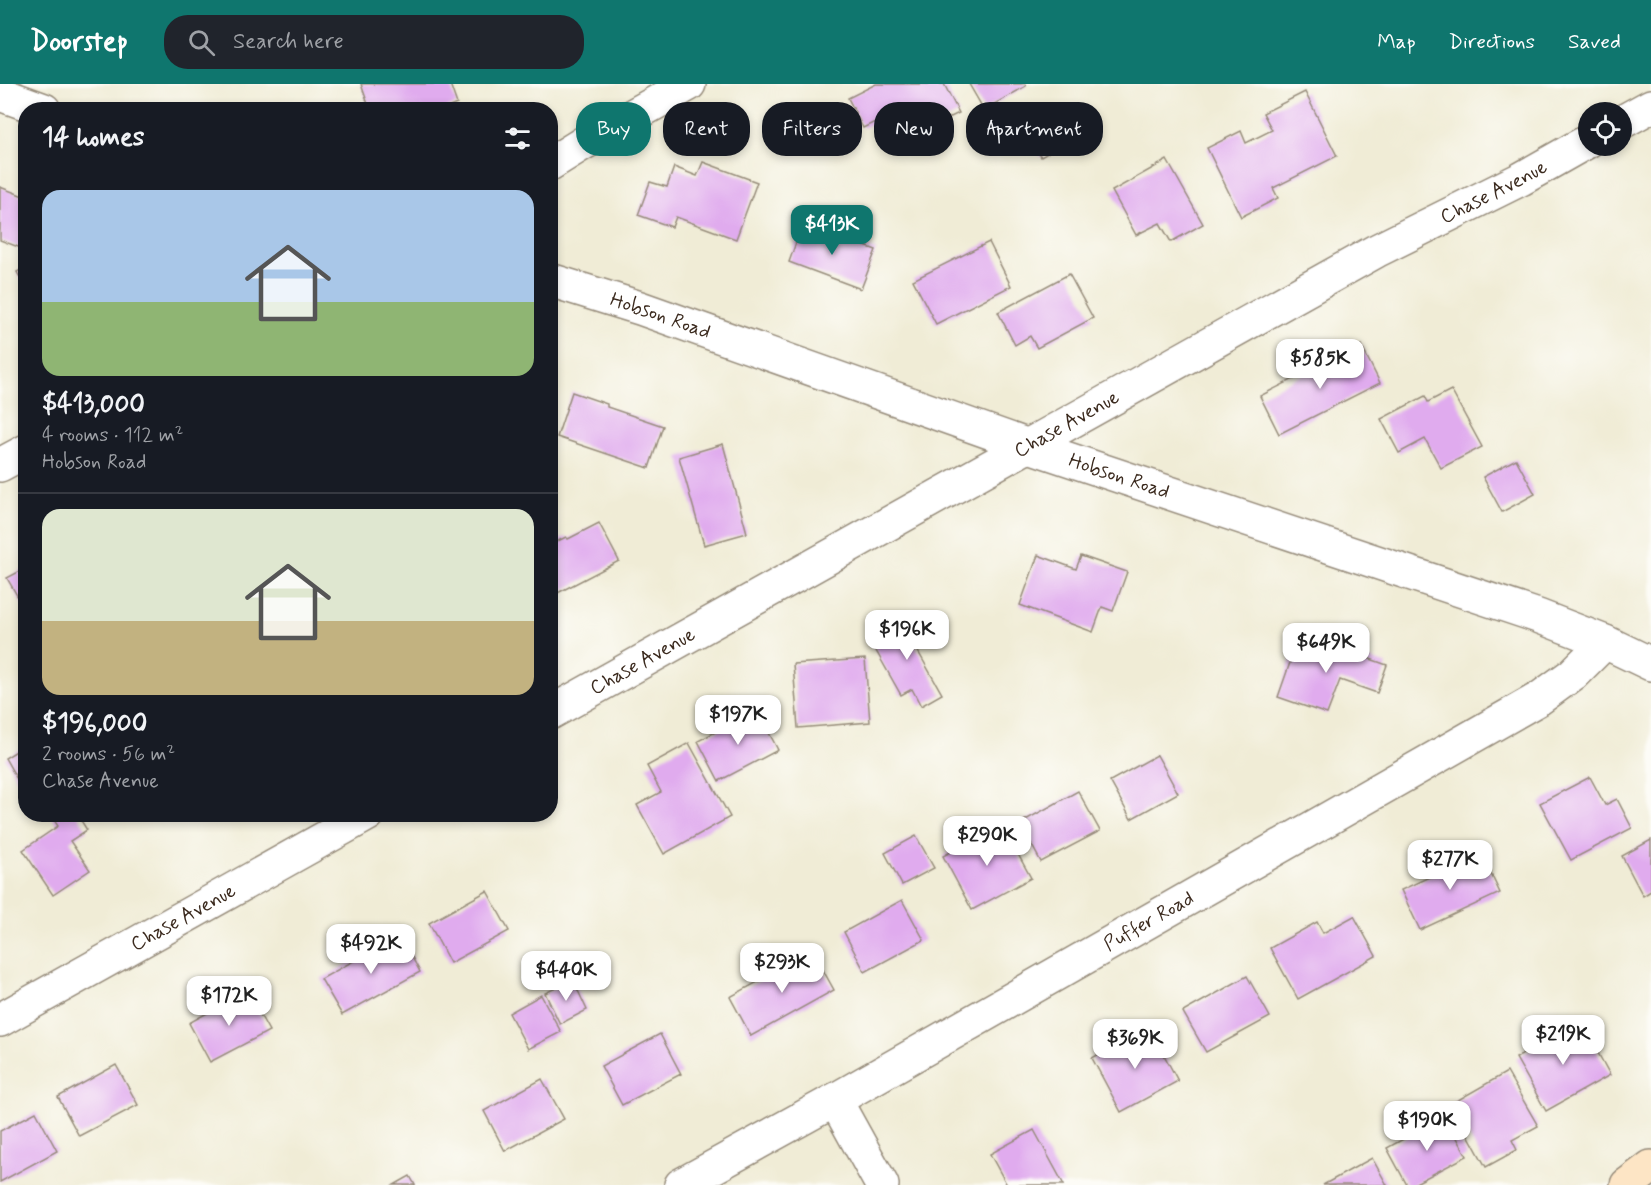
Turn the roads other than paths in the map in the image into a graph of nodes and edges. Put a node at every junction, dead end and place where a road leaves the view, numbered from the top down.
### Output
1 (689, 84) edge
2 (0, 94) edge
3 (22, 102) edge
4 (1651, 106) edge
5 (1632, 116) edge
6 (1578, 147) edge
7 (558, 159) edge
8 (558, 283) edge
9 (1029, 446) junction
10 (18, 455) edge
11 (0, 465) edge
12 (1605, 642) junction
13 (1651, 664) edge
14 (558, 708) edge
15 (354, 822) edge
16 (0, 1020) edge
17 (835, 1100) junction
18 (1651, 1167) edge
19 (681, 1185) edge
20 (882, 1185) edge
21 (1628, 1185) edge

1 - 7 street
2 - 3 street
4 - 5 street
6 - 9 street, Chase Avenue
8 - 9 street, Hobson Road
9 - 12 street, Hobson Road
9 - 14 street, Chase Avenue
10 - 11 street
12 - 13 street, Hobson Road
12 - 17 street, Puffer Road
15 - 16 street, Chase Avenue
17 - 19 street, Puffer Road
17 - 20 street
18 - 21 main road

